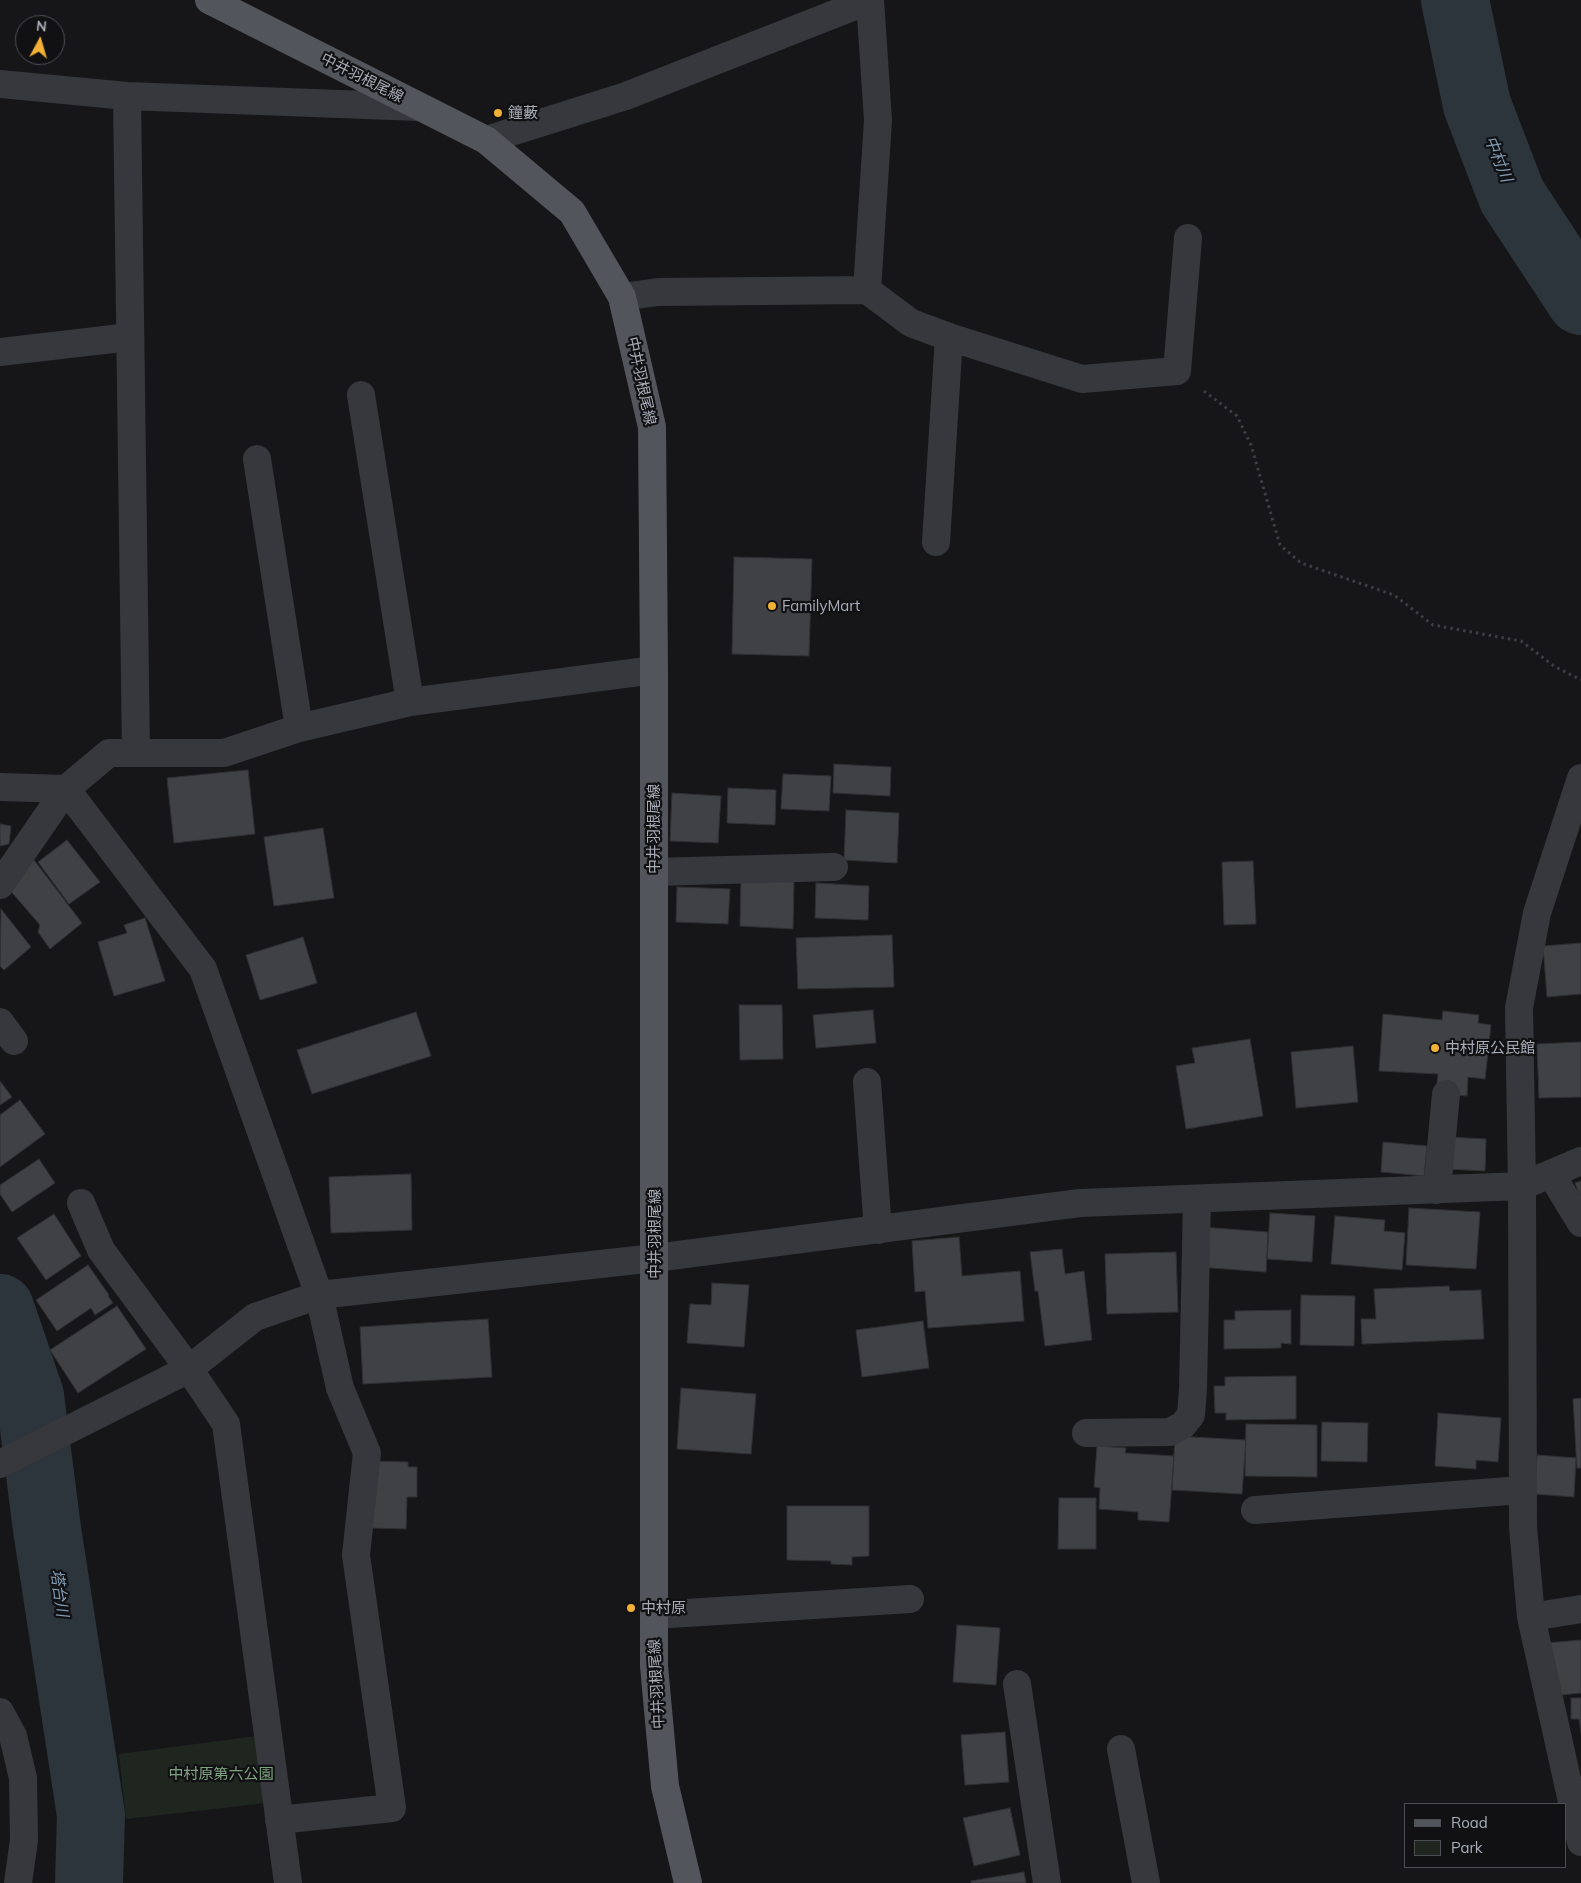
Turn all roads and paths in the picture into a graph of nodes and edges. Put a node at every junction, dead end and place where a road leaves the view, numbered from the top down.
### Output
1 (209, 0) edge
2 (870, 0) edge
3 (0, 84) edge
4 (127, 96) junction
5 (419, 107) junction
6 (486, 140) junction
7 (1188, 238) dead end
8 (867, 290) junction
9 (622, 297) junction
10 (130, 337) junction
11 (949, 337) junction
12 (0, 352) edge
13 (1177, 372) junction
14 (361, 395) dead end
15 (257, 459) dead end
16 (936, 542) dead end
17 (654, 670) junction
18 (1581, 680) edge
19 (410, 702) junction
20 (299, 728) junction
21 (136, 753) junction
22 (1581, 778) edge
23 (0, 787) edge
24 (66, 789) junction
25 (834, 867) dead end
26 (654, 872) junction
27 (0, 885) edge
28 (867, 1082) dead end
29 (1446, 1094) dead end
30 (1581, 1161) edge
31 (1552, 1174) junction
32 (1522, 1186) junction
33 (1437, 1190) junction
34 (1197, 1199) junction
35 (81, 1203) dead end
36 (1581, 1223) edge
37 (878, 1230) junction
38 (655, 1258) junction
39 (318, 1295) junction
40 (189, 1369) junction
41 (1086, 1433) dead end
42 (8, 1460) edge
43 (1522, 1490) junction
44 (1255, 1510) dead end
45 (910, 1599) dead end
46 (1581, 1609) edge
47 (654, 1615) junction
48 (1531, 1617) junction
49 (1017, 1684) dead end
50 (0, 1712) edge
51 (1121, 1749) dead end
52 (279, 1820) junction
53 (1581, 1842) edge
54 (18, 1883) edge
55 (288, 1883) edge
56 (688, 1883) edge
57 (1047, 1883) edge
58 (1146, 1883) edge

1 - 5 main road, 中井羽根尾線
2 - 6 street
2 - 8 street
3 - 4 street
4 - 5 street
4 - 10 street
5 - 6 main road, 中井羽根尾線
6 - 9 main road, 中井羽根尾線
7 - 13 street
8 - 9 street
8 - 11 street
9 - 17 main road, 中井羽根尾線
10 - 12 street
10 - 21 street
11 - 13 street
11 - 16 street
13 - 18 path
14 - 19 street
15 - 20 street
17 - 19 street
17 - 26 main road, 中井羽根尾線
19 - 20 street
20 - 21 street
21 - 24 street
22 - 32 street
23 - 24 street
24 - 27 street
24 - 39 street
25 - 26 street
26 - 38 main road, 中井羽根尾線
28 - 37 street
29 - 33 street
30 - 31 street
31 - 32 street
31 - 36 street
32 - 33 street
32 - 43 street
33 - 34 street
34 - 37 street
34 - 41 street
35 - 40 street
37 - 38 street
38 - 39 street
38 - 47 main road, 中井羽根尾線
39 - 40 street
39 - 52 street
40 - 42 street
40 - 52 street
43 - 44 street
43 - 48 street
45 - 47 street
46 - 48 street
47 - 56 main road, 中井羽根尾線
48 - 53 street
49 - 57 street
50 - 54 street
51 - 58 street
52 - 55 street

